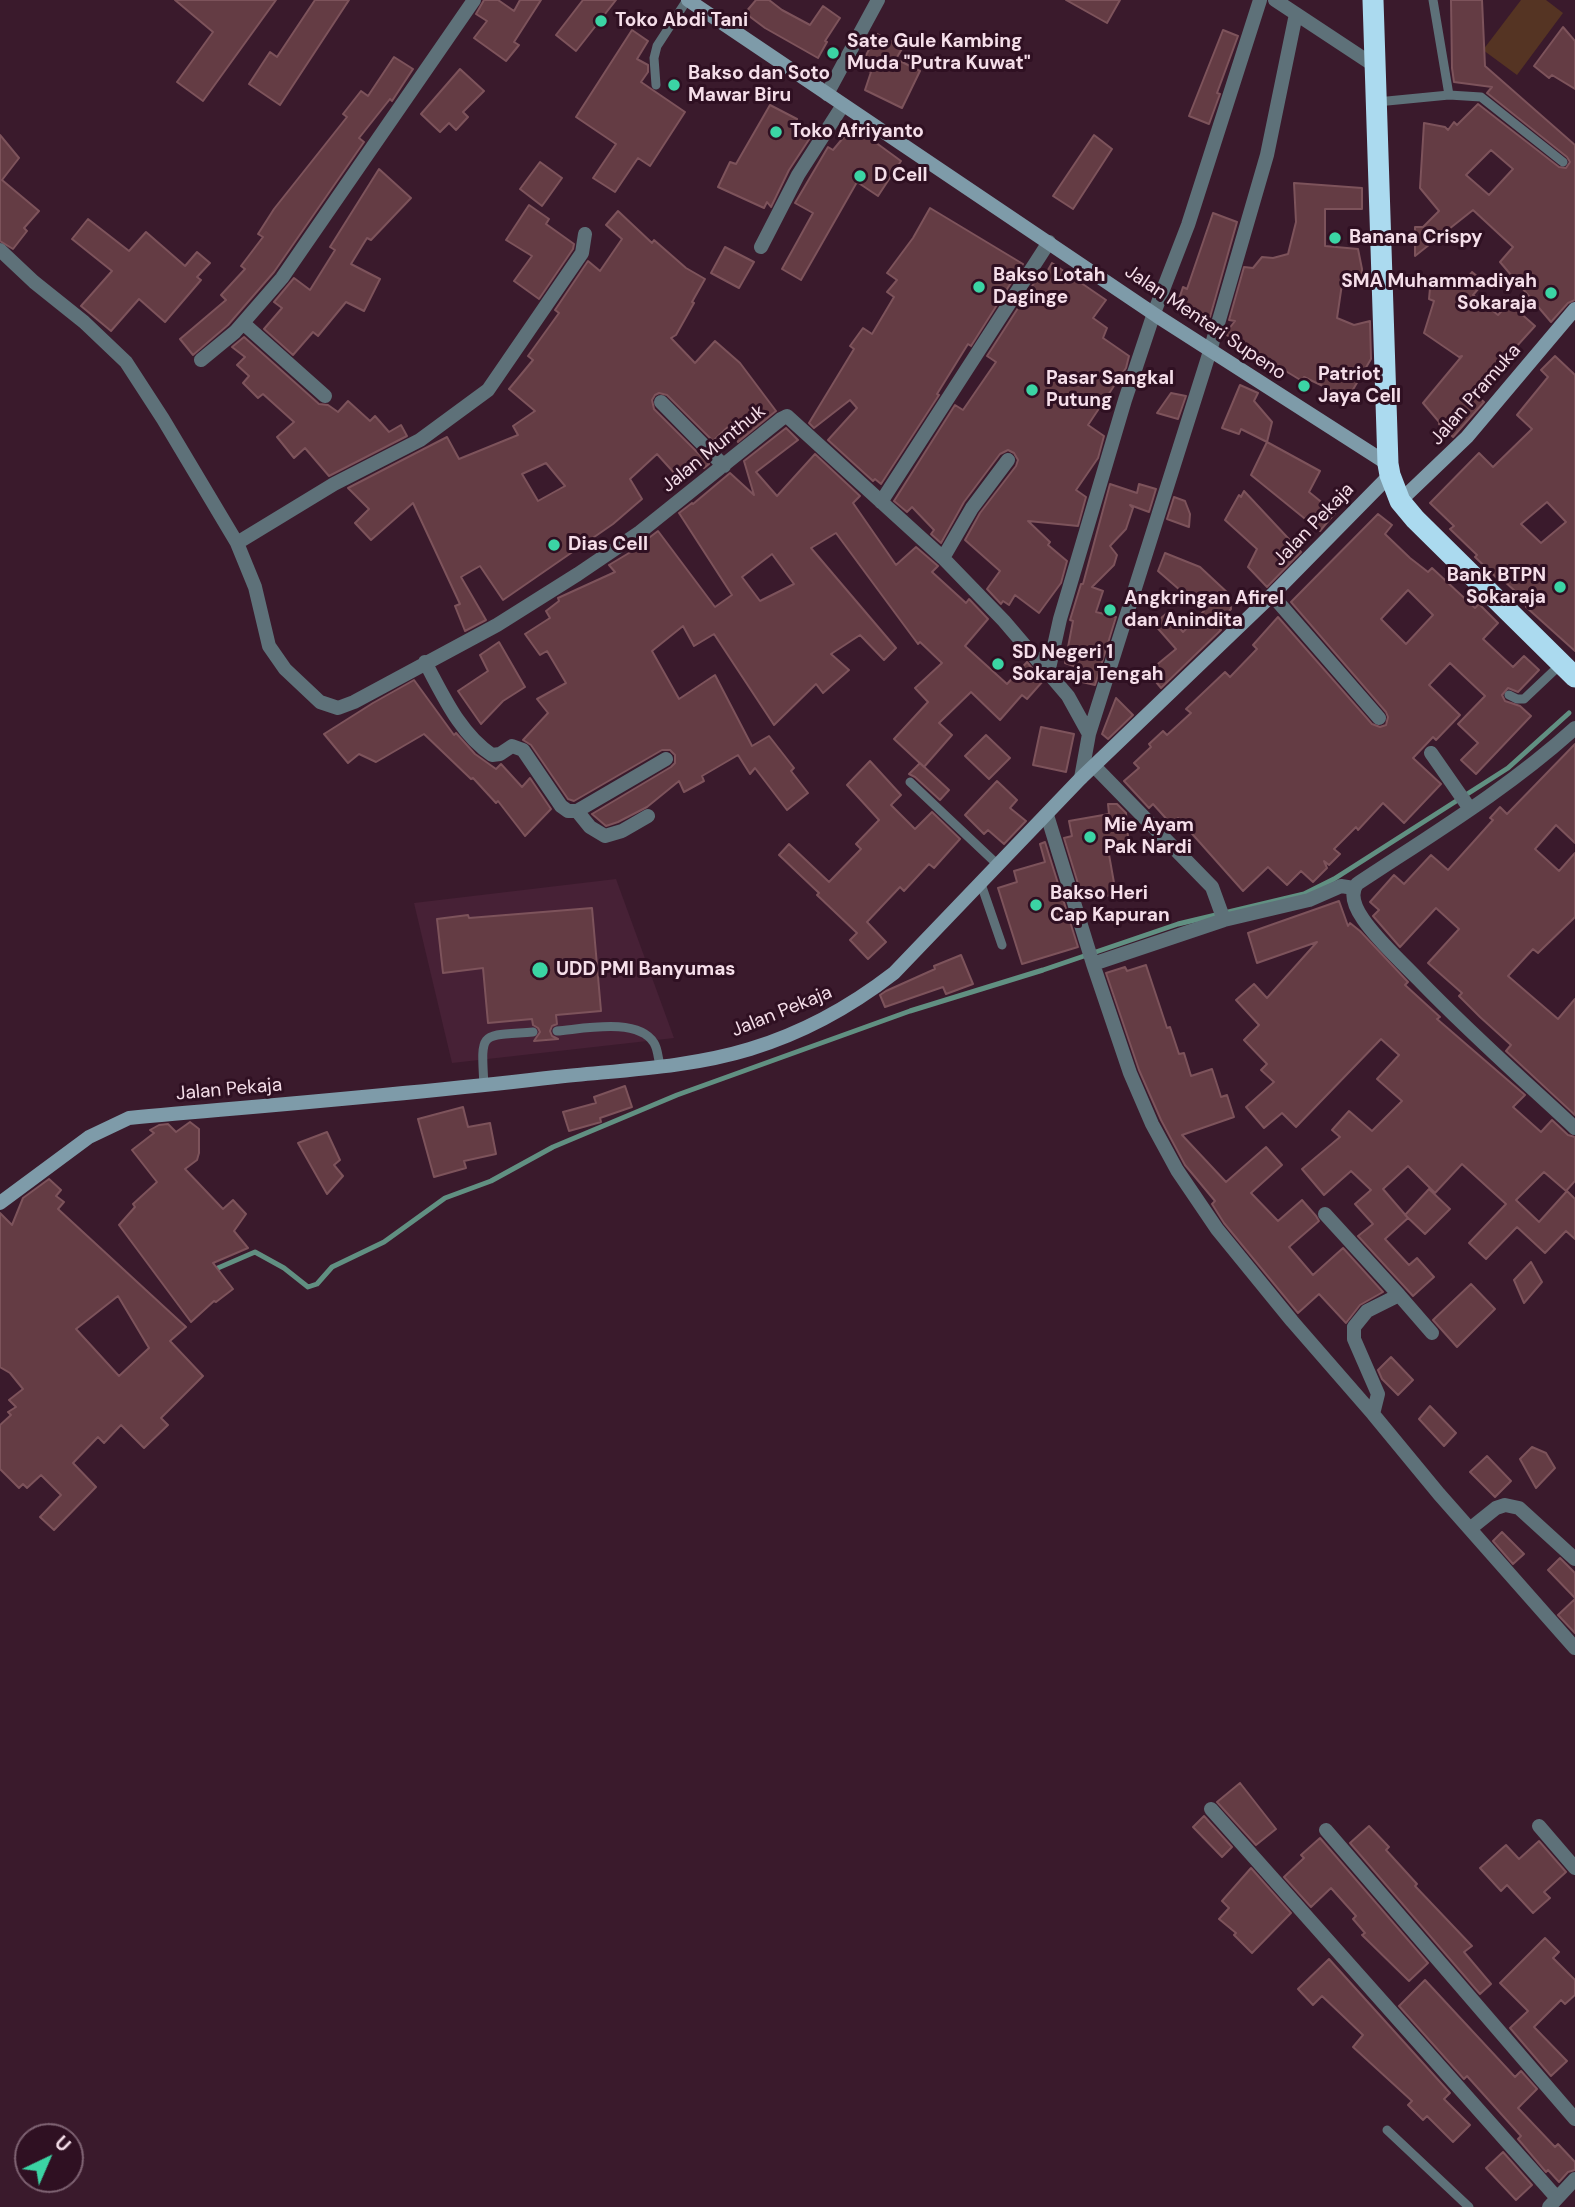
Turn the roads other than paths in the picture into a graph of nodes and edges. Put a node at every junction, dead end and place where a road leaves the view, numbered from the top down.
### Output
1 (474, 0) edge
2 (688, 0) edge
3 (878, 0) edge
4 (1260, 0) edge
5 (1275, 0) edge
6 (1373, 0) edge
7 (1433, 0) edge
8 (1296, 15) junction
9 (1375, 66) junction
10 (656, 85) dead end
11 (827, 94) junction
12 (1449, 95) junction
13 (1377, 102) junction
14 (843, 105) junction
15 (1563, 162) dead end
16 (585, 234) dead end
17 (1049, 242) junction
18 (761, 247) dead end
19 (0, 250) edge
20 (1575, 309) edge
21 (1154, 313) junction
22 (243, 323) junction
23 (1210, 351) junction
24 (201, 360) dead end
25 (325, 396) dead end
26 (662, 402) dead end
27 (1008, 460) dead end
28 (724, 466) junction
29 (1389, 470) junction
30 (1400, 501) junction
31 (881, 502) junction
32 (237, 543) junction
33 (943, 558) junction
34 (1272, 595) junction
35 (425, 662) junction
36 (1568, 670) edge
37 (1048, 673) junction
38 (1509, 695) dead end
39 (1379, 718) dead end
40 (1575, 728) edge
41 (1089, 734) junction
42 (1431, 753) dead end
43 (666, 759) dead end
44 (1094, 766) junction
45 (1081, 778) junction
46 (910, 782) dead end
47 (1468, 807) junction
48 (578, 811) junction
49 (1047, 815) junction
50 (648, 816) dead end
51 (998, 865) junction
52 (981, 884) junction
53 (1354, 888) junction
54 (1224, 919) junction
55 (1002, 945) dead end
56 (1092, 963) junction
57 (557, 1031) dead end
58 (533, 1032) dead end
59 (660, 1065) junction
60 (484, 1086) junction
61 (1575, 1128) edge
62 (0, 1203) edge
63 (1325, 1214) dead end
64 (1399, 1296) junction
65 (1432, 1333) dead end
66 (1373, 1414) junction
67 (1471, 1528) junction
68 (1575, 1559) edge
69 (1575, 1648) edge
70 (1211, 1809) dead end
71 (1539, 1826) dead end
72 (1326, 1830) dead end
73 (1575, 1868) edge
74 (1575, 2119) edge
75 (1387, 2130) dead end
76 (1575, 2179) edge
77 (1553, 2202) edge
78 (1469, 2207) edge

1 - 22 street
2 - 10 lane
2 - 11 street, Jalan Menteri Supeno
3 - 11 street
4 - 21 street
5 - 8 street
6 - 9 highway
7 - 12 lane
8 - 9 street
8 - 23 street
9 - 13 highway
11 - 14 street, Jalan Menteri Supeno
12 - 13 lane
12 - 15 lane
13 - 29 highway
14 - 17 street, Jalan Menteri Supeno
14 - 18 street
16 - 32 street
17 - 21 street, Jalan Menteri Supeno
17 - 31 street
19 - 32 street
20 - 30 street, Jalan Pramuka
21 - 23 street, Jalan Menteri Supeno
21 - 37 street
22 - 24 street
22 - 25 street
23 - 29 street, Jalan Menteri Supeno
23 - 41 street
26 - 28 street
27 - 33 street
28 - 31 street, Jalan Munthuk
28 - 35 street, Jalan Munthuk
29 - 30 highway
29 - 34 street, Jalan Pekaja
30 - 36 highway
31 - 33 street, Jalan Munthuk
32 - 35 street, Jalan Munthuk
33 - 37 street, Jalan Munthuk
34 - 39 street
34 - 44 street, Jalan Pekaja
35 - 48 street
36 - 38 lane
37 - 41 street, Jalan Munthuk
40 - 47 street
41 - 45 street
42 - 47 street
43 - 48 street
44 - 45 street, Jalan Pekaja
44 - 54 street
45 - 49 street, Jalan Pekaja
46 - 51 lane
47 - 53 street
48 - 50 street
49 - 51 street, Jalan Pekaja
49 - 56 street
51 - 52 street, Jalan Pekaja
52 - 55 lane
52 - 59 street, Jalan Pekaja
53 - 54 street
53 - 61 street
54 - 56 street
56 - 66 street
57 - 59 lane
58 - 60 lane
59 - 60 street, Jalan Pekaja
60 - 62 street, Jalan Pekaja
63 - 64 street
64 - 65 street
64 - 66 street
66 - 67 street
67 - 68 street
67 - 69 street
70 - 77 street
71 - 73 street
72 - 74 street
75 - 78 lane
76 - 77 street

